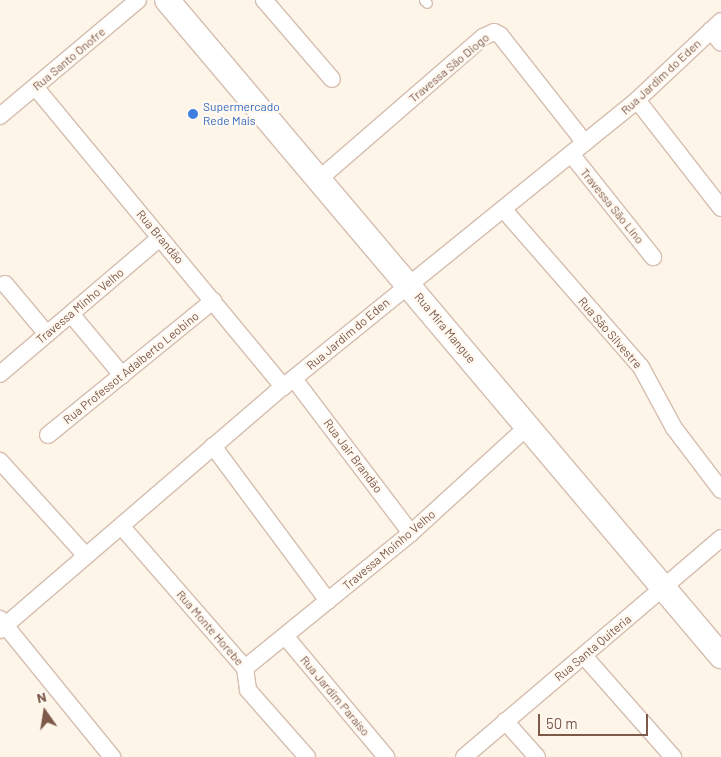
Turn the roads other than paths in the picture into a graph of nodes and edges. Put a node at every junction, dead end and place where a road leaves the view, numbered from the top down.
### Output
1 (138, 0) edge
2 (168, 0) edge
3 (264, 0) edge
4 (718, 31) edge
5 (332, 79) dead end
6 (36, 88) junction
7 (637, 100) junction
8 (0, 116) edge
9 (585, 144) junction
10 (571, 154) junction
11 (318, 180) junction
12 (721, 208) edge
13 (504, 210) junction
14 (160, 238) junction
15 (653, 257) dead end
16 (4, 284) dead end
17 (408, 284) junction
18 (213, 301) junction
19 (71, 314) junction
20 (47, 334) junction
21 (0, 374) edge
22 (122, 375) junction
23 (289, 383) junction
24 (528, 426) junction
25 (48, 435) dead end
26 (213, 446) junction
27 (0, 461) edge
28 (721, 490) edge
29 (122, 526) junction
30 (411, 533) junction
31 (721, 538) edge
32 (86, 556) junction
33 (663, 588) junction
34 (328, 601) junction
35 (2, 624) edge
36 (285, 636) junction
37 (584, 656) junction
38 (721, 656) edge
39 (246, 668) junction
40 (505, 721) junction
41 (112, 757) edge
42 (307, 757) edge
43 (386, 757) edge
44 (464, 757) edge
45 (537, 757) edge
46 (673, 757) edge

1 - 6 street, Rua Santo Onofre
2 - 11 main road, Rua Mira Mangue
3 - 5 street
4 - 7 street, Rua Jardim do Eden
6 - 8 street, Rua Santo Onofre
6 - 14 street, Rua Brandão
7 - 9 street, Rua Jardim do Eden
7 - 12 street
9 - 10 street, Rua Jardim do Eden
9 - 11 street, Travessa São Diogo
10 - 13 street, Rua Jardim do Eden
10 - 15 street, Travessa São Lino
11 - 17 main road, Rua Mira Mangue
13 - 17 street, Rua Jardim do Eden
13 - 28 street, Rua São Silvestre
14 - 18 street, Rua Brandão
14 - 19 street, Travessa Minho Velho
16 - 20 street
17 - 23 street, Rua Jardim do Eden
17 - 24 main road, Rua Mira Mangue
18 - 22 street, Rua Professot Adalberto Leobino
18 - 23 street, Rua Brandão
19 - 20 street, Travessa Minho Velho
19 - 22 street
20 - 21 street, Travessa Minho Velho
22 - 25 street, Rua Professot Adalberto Leobino
23 - 26 street, Rua Jardim do Eden
23 - 30 street, Rua Jair Brandão
24 - 30 street, Travessa Moinho Velho
24 - 33 main road, Rua Mira Mangue
26 - 29 street, Rua Jardim do Eden
26 - 34 street
27 - 32 street
29 - 32 street, Rua Jardim do Eden
29 - 39 street, Rua Monte Horebe
30 - 34 street, Travessa Moinho Velho
31 - 33 street, Rua Santa Quiteria
32 - 35 street, Rua Jardim do Eden
33 - 37 street, Rua Santa Quiteria
33 - 38 main road, Rua Mira Mangue
34 - 36 street, Travessa Moinho Velho
35 - 41 street
36 - 39 street, Travessa Moinho Velho
36 - 43 street, Rua Jardim Paraíso
37 - 40 street, Rua Santa Quiteria
37 - 46 street
39 - 42 street, Rua Monte Horebe
40 - 44 street, Rua Santa Quiteria
40 - 45 street

